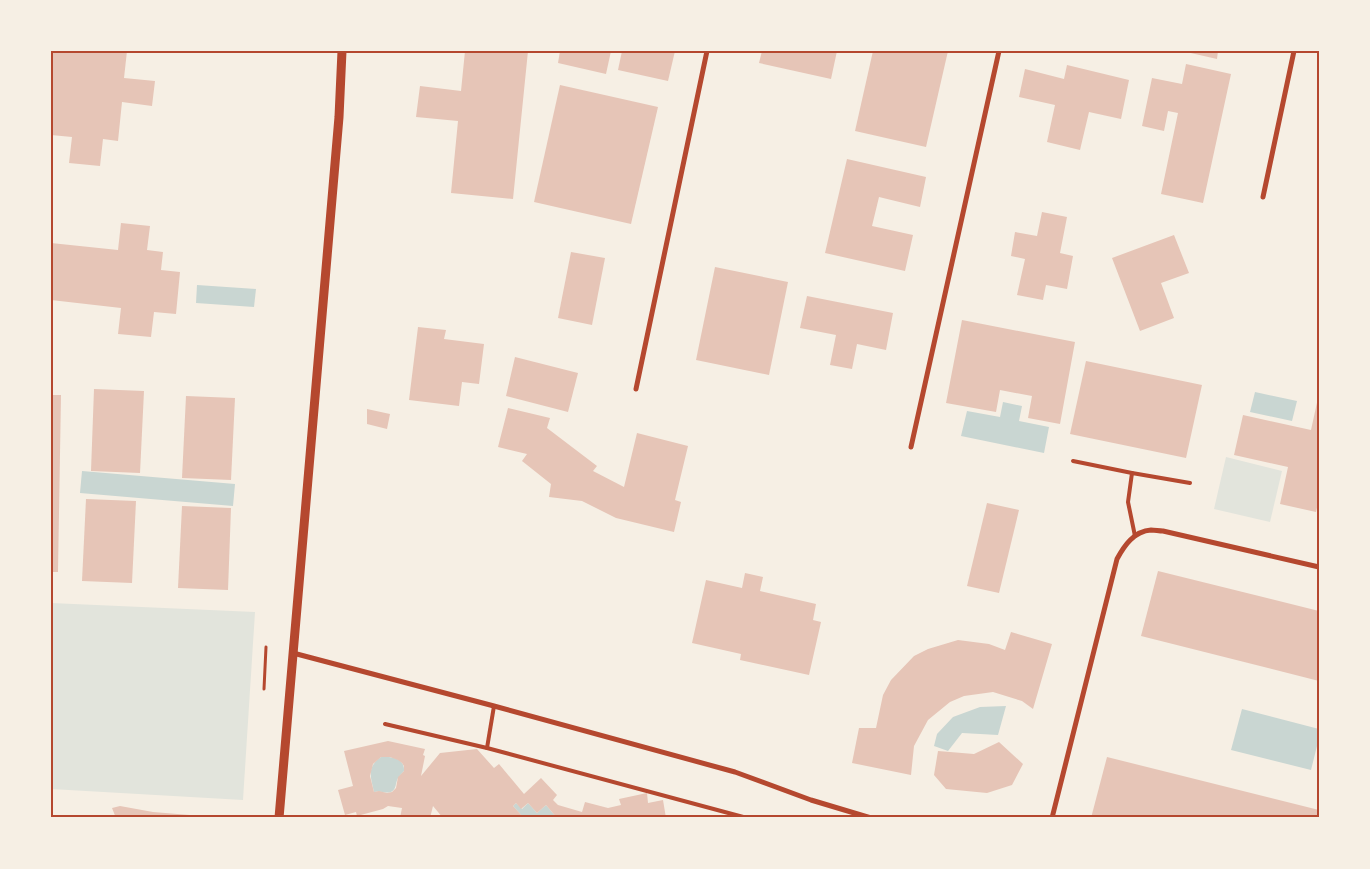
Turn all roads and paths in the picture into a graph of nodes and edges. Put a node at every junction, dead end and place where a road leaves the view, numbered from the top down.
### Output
1 (342, 51) edge
2 (707, 51) edge
3 (999, 51) edge
4 (1294, 51) edge
5 (1262, 197) dead end
6 (636, 389) dead end
7 (912, 447) dead end
8 (1073, 461) dead end
9 (1132, 473) junction
10 (1190, 483) dead end
11 (1134, 536) junction
12 (1319, 567) edge
13 (266, 647) dead end
14 (293, 653) junction
15 (264, 689) dead end
16 (494, 706) junction
17 (385, 724) dead end
18 (487, 748) junction
19 (279, 818) edge
20 (747, 818) edge
21 (871, 818) edge
22 (1052, 818) edge

1 - 14 street
2 - 6 street
3 - 7 street
4 - 5 street
8 - 9 lane
9 - 10 lane
9 - 11 lane
11 - 12 street
11 - 22 street
13 - 15 path
14 - 16 street
14 - 19 street
16 - 18 lane
16 - 21 street
17 - 18 lane
18 - 20 lane

